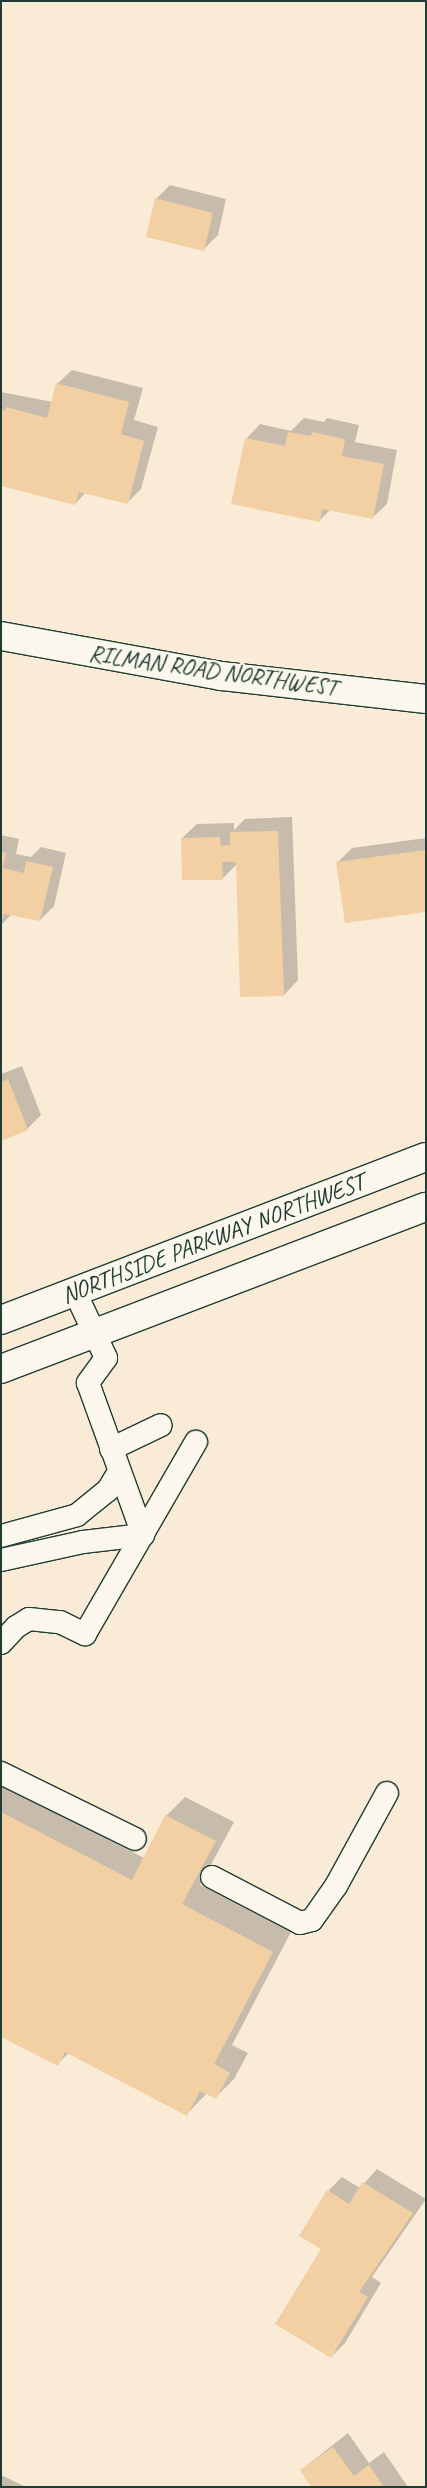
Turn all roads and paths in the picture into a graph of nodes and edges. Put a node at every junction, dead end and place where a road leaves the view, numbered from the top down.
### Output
1 (1, 636) edge
2 (426, 699) edge
3 (426, 1157) edge
4 (426, 1207) edge
5 (75, 1292) junction
6 (1, 1320) edge
7 (100, 1346) junction
8 (1, 1370) edge
9 (161, 1425) dead end
10 (196, 1442) dead end
11 (110, 1449) junction
12 (119, 1472) junction
13 (143, 1535) junction
14 (1, 1536) edge
15 (1, 1560) edge
16 (1, 1643) edge
17 (1, 1772) edge
18 (387, 1793) dead end
19 (135, 1839) dead end
20 (212, 1877) dead end

1 - 2 main road, RILMAN ROAD NORTHWEST
3 - 5 main road, NORTHSIDE PARKWAY NORTHWEST
4 - 7 main road, NORTHSIDE PARKWAY NORTHWEST
5 - 6 main road, NORTHSIDE PARKWAY NORTHWEST
5 - 7 lane
7 - 8 main road, NORTHSIDE PARKWAY NORTHWEST
7 - 11 lane
9 - 11 lane
10 - 13 lane
11 - 12 lane
12 - 13 lane
12 - 14 lane
13 - 15 lane
13 - 16 lane
17 - 19 lane
18 - 20 lane

